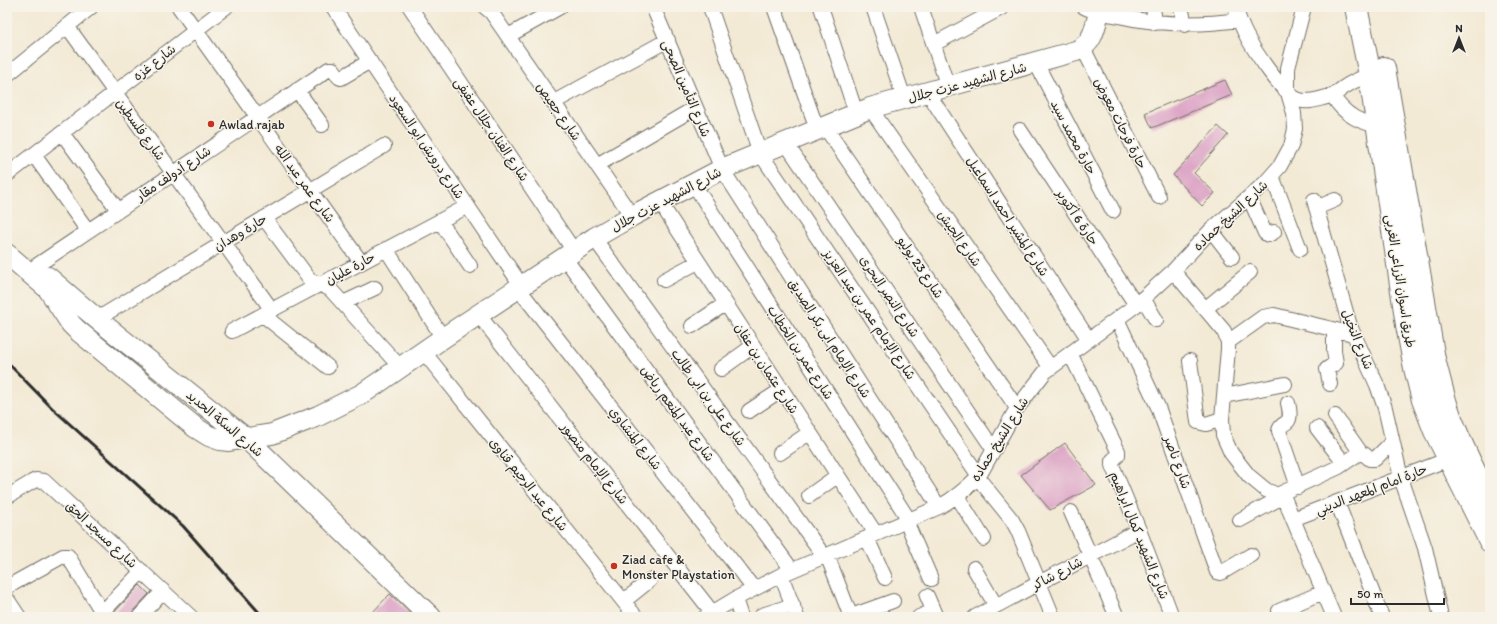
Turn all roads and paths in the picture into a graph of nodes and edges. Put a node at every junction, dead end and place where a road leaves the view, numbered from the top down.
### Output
1 (179, 7) edge
2 (226, 7) edge
3 (333, 7) edge
4 (410, 7) edge
5 (485, 7) edge
6 (560, 7) edge
7 (653, 7) edge
8 (710, 7) edge
9 (774, 7) edge
10 (821, 7) edge
11 (873, 7) edge
12 (921, 7) edge
13 (1153, 7) edge
14 (1181, 7) edge
15 (1304, 7) edge
16 (1356, 7) edge
17 (1371, 7) edge
18 (998, 8) edge
19 (86, 9) edge
20 (1092, 10) edge
21 (1131, 13) edge
22 (1237, 13) edge
23 (1155, 23) junction
24 (1186, 25) junction
25 (67, 26) junction
26 (196, 30) junction
27 (508, 36) junction
28 (668, 40) junction
29 (934, 44) junction
30 (1083, 48) junction
31 (370, 61) junction
32 (1036, 63) junction
33 (1378, 73) junction
34 (7, 75) edge
35 (948, 87) junction
36 (297, 90) junction
37 (115, 92) junction
38 (928, 92) junction
39 (1288, 93) junction
40 (1333, 96) junction
41 (904, 98) junction
42 (554, 102) junction
43 (695, 108) junction
44 (863, 111) junction
45 (257, 116) junction
46 (322, 124) dead end
47 (1386, 125) junction
48 (821, 128) junction
49 (1020, 130) dead end
50 (62, 133) junction
51 (785, 142) junction
52 (384, 146) dead end
53 (760, 153) junction
54 (34, 155) junction
55 (597, 165) junction
56 (722, 169) junction
57 (173, 173) junction
58 (7, 176) edge
59 (1272, 176) junction
60 (694, 183) junction
61 (311, 190) junction
62 (1159, 197) dead end
63 (1249, 197) junction
64 (1335, 200) dead end
65 (659, 201) junction
66 (468, 206) junction
67 (118, 210) junction
68 (1113, 210) dead end
69 (632, 216) junction
70 (264, 218) junction
71 (440, 221) junction
72 (1211, 230) junction
73 (88, 231) junction
74 (1274, 232) dead end
75 (594, 238) junction
76 (223, 242) junction
77 (7, 243) edge
78 (386, 249) junction
79 (1300, 249) dead end
80 (7, 254) edge
81 (569, 254) junction
82 (1232, 257) dead end
83 (362, 262) junction
84 (698, 262) junction
85 (36, 266) junction
86 (470, 266) dead end
87 (1173, 271) junction
88 (1250, 272) dead end
89 (664, 280) dead end
90 (320, 284) junction
91 (519, 287) junction
92 (375, 288) dead end
93 (1139, 301) junction
94 (343, 304) junction
95 (725, 304) junction
96 (1205, 309) junction
97 (267, 312) junction
98 (478, 314) junction
99 (97, 319) junction
100 (1117, 319) junction
101 (1156, 320) dead end
102 (692, 326) dead end
103 (1334, 330) junction
104 (232, 331) dead end
105 (1353, 334) junction
106 (443, 338) junction
107 (1089, 340) junction
108 (1228, 342) junction
109 (753, 346) junction
110 (423, 351) junction
111 (1070, 353) junction
112 (1190, 361) dead end
113 (400, 367) junction
114 (328, 368) dead end
115 (1051, 368) junction
116 (721, 369) dead end
117 (1285, 384) dead end
118 (1330, 384) dead end
119 (781, 390) junction
120 (1224, 396) junction
121 (1433, 397) junction
122 (1288, 403) dead end
123 (1017, 408) junction
124 (749, 411) dead end
125 (1335, 416) dead end
126 (1222, 419) junction
127 (1317, 428) dead end
128 (809, 432) junction
129 (247, 439) junction
130 (1392, 442) junction
131 (994, 450) junction
132 (780, 453) dead end
133 (1361, 453) junction
134 (1449, 459) junction
135 (1344, 463) junction
136 (837, 476) junction
137 (978, 477) junction
138 (1401, 478) junction
139 (1298, 486) junction
140 (809, 496) dead end
141 (957, 496) junction
142 (1280, 496) junction
143 (7, 497) edge
144 (1337, 502) junction
145 (1490, 503) edge
146 (939, 507) junction
147 (1071, 512) dead end
148 (1293, 519) junction
149 (1240, 520) dead end
150 (908, 521) junction
151 (1139, 530) junction
152 (871, 536) junction
153 (984, 540) dead end
154 (1490, 541) edge
155 (826, 555) junction
156 (1251, 555) dead end
157 (1090, 556) junction
158 (974, 568) dead end
159 (142, 571) junction
160 (787, 572) junction
161 (884, 578) dead end
162 (932, 579) dead end
163 (650, 580) dead end
164 (1039, 583) junction
165 (7, 587) edge
166 (754, 589) junction
167 (163, 591) junction
168 (1323, 592) junction
169 (927, 596) dead end
170 (7, 599) edge
171 (735, 599) junction
172 (624, 601) junction
173 (893, 601) dead end
174 (795, 611) edge
175 (993, 611) edge
176 (1170, 611) dead end
177 (1279, 611) dead end
178 (934, 614) edge
179 (100, 615) edge
180 (709, 615) edge
181 (762, 615) dead end
182 (851, 616) edge
183 (19, 617) edge
184 (138, 617) edge
185 (191, 617) edge
186 (431, 617) edge
187 (636, 617) edge
188 (741, 617) edge
189 (919, 617) edge
190 (975, 617) edge
191 (1053, 617) edge
192 (1117, 617) edge
193 (1334, 617) edge
194 (1382, 617) edge
195 (1441, 617) edge

1 - 26 street, شارع عمر عبد الله
2 - 26 street, شارع غزه
3 - 31 street, شارع درويش ابو السعود
4 - 81 street, شارع الفنان جلال عفيفى
5 - 27 street, شارع جعيص
6 - 27 street
7 - 28 street, شارع التأمين الصحى
8 - 53 street, شارع الإمام عمر بن عبد العزيز
9 - 48 street, شارع 23 يوليو
10 - 44 street, شارع الجيش
11 - 41 street
12 - 29 street
13 - 23 street
14 - 24 street
15 - 39 street
16 - 33 main road, طريق اسوان الزراعى الغربى
17 - 33 main road, طريق اسوان الزراعى الغربى
18 - 29 street
19 - 25 street
20 - 21 street
20 - 30 street
21 - 23 street
22 - 24 street
22 - 39 street
23 - 24 street
25 - 34 street
25 - 37 street, شارع فلسطين
26 - 37 street, شارع غزه
26 - 45 street, شارع عمر عبد الله
27 - 42 street, شارع جعيص
28 - 42 street
28 - 43 street, شارع التأمين الصحى
29 - 35 street
30 - 32 street, شارع الشهيد عزت جلال
30 - 62 street, حارة فرحات معوض
31 - 36 street, شارع أدولف مقار
31 - 66 street, شارع درويش ابو السعود
32 - 35 street, شارع الشهيد عزت جلال
32 - 68 street, حارة محمد سيد
33 - 40 street
33 - 47 main road, طريق اسوان الزراعى الغربى
35 - 38 street, شارع الشهيد عزت جلال
36 - 45 street, شارع أدولف مقار
36 - 46 street
37 - 50 street, شارع غزه
37 - 57 street, شارع فلسطين
38 - 41 street, شارع الشهيد عزت جلال
38 - 107 street, شارع المشير احمد اسماعيل
39 - 40 street
39 - 59 street, شارع الشيخ حماده
40 - 47 street
41 - 44 street, شارع الشهيد عزت جلال
42 - 55 street, شارع جعيص
43 - 55 street
43 - 56 street, شارع التأمين الصحى
44 - 48 street, شارع الشهيد عزت جلال
44 - 115 street, شارع الجيش
45 - 57 street, شارع أدولف مقار
45 - 61 street, شارع عمر عبد الله
47 - 121 main road, طريق اسوان الزراعى الغربى
48 - 51 street, شارع الشهيد عزت جلال
48 - 123 street, شارع 23 يوليو
49 - 93 street, حارة 6 أكتوبر
50 - 54 street, شارع غزه
50 - 67 street
51 - 53 street, شارع الشهيد عزت جلال
51 - 131 street, شارع النصر البحرى
52 - 61 street, حارة وهدان
53 - 56 street, شارع الشهيد عزت جلال
53 - 137 street, شارع الإمام عمر بن عبد العزيز
54 - 58 street, شارع غزه
54 - 73 street
55 - 69 street, شارع جعيص
56 - 60 street, شارع الشهيد عزت جلال
56 - 146 street, شارع الإمام ابى بكر الصديق
57 - 67 street, شارع أدولف مقار
57 - 76 street, شارع فلسطين
59 - 63 street, شارع الشيخ حماده
59 - 79 street
60 - 65 street, شارع الشهيد عزت جلال
60 - 150 street, شارع عمر بن الخطاب
61 - 70 street, حارة وهدان
61 - 83 street, شارع عمر عبد الله
63 - 72 street, شارع الشيخ حماده
63 - 74 street
64 - 105 street, شارع النخيل
65 - 69 street, شارع الشهيد عزت جلال
65 - 84 street, شارع عثمان بن عفان
66 - 71 street, حارة عليان
66 - 91 street, شارع درويش ابو السعود
67 - 73 street, شارع أدولف مقار
69 - 75 street, شارع الشهيد عزت جلال
70 - 76 street, حارة وهدان
70 - 90 street
71 - 78 street, حارة عليان
71 - 86 street
72 - 82 street
72 - 87 street, شارع الشيخ حماده
73 - 85 street, شارع أدولف مقار
75 - 81 street, شارع الشهيد عزت جلال
75 - 155 street, شارع على بن ابى طالب
76 - 97 street, شارع فلسطين
76 - 99 street, حارة وهدان
77 - 85 street, شارع السكة الحديد
78 - 83 street, حارة عليان
78 - 106 street
80 - 129 street, شارع الشهيد عزت جلال
81 - 91 street, شارع الشهيد عزت جلال
81 - 160 street, شارع عبد المنعم رياض
83 - 90 street, حارة عليان
84 - 89 street
84 - 95 street, شارع عثمان بن عفان
85 - 99 street, شارع السكة الحديد
87 - 93 street, شارع الشيخ حماده
87 - 96 street
88 - 96 street
90 - 94 street
90 - 97 street, حارة عليان
91 - 98 street, شارع الشهيد عزت جلال
91 - 166 street, شارع المنشاوي
92 - 94 street
93 - 100 street, شارع الشيخ حماده
93 - 101 street, حارة 6 أكتوبر
94 - 113 street
95 - 102 street
95 - 109 street, شارع عثمان بن عفان
96 - 108 street
97 - 104 street, حارة عليان
97 - 114 street, شارع فلسطين
98 - 106 street, شارع الشهيد عزت جلال
98 - 180 street, شارع الإمام منصور
99 - 129 street, شارع السكة الحديد
100 - 107 street, شارع الشيخ حماده
100 - 156 street, شارع ناصر
103 - 105 street
103 - 108 street
103 - 118 street
105 - 130 street, شارع النخيل
106 - 110 street, شارع الشهيد عزت جلال
107 - 111 street, شارع الشيخ حماده
108 - 120 street
109 - 116 street
109 - 119 street, شارع عثمان بن عفان
110 - 113 street, شارع الشهيد عزت جلال
110 - 172 street, شارع عبد الرحيم قناوى
111 - 115 street, شارع الشيخ حماده
111 - 151 street, شارع الشهيد كمال ابراهيم
112 - 126 street
113 - 129 street, شارع الشهيد عزت جلال
115 - 123 street, شارع الشيخ حماده
117 - 120 street
119 - 124 street
119 - 128 street, شارع عثمان بن عفان
120 - 126 street
121 - 134 main road, طريق اسوان الزراعى الغربى
121 - 145 main road, طريق اسوان الزراعى الغربى
122 - 139 street
123 - 131 street, شارع الشيخ حماده
125 - 133 street
126 - 142 street
127 - 135 street
128 - 132 street
128 - 136 street, شارع عثمان بن عفان
129 - 186 street, شارع السكة الحديد
130 - 133 street
130 - 138 street, شارع النخيل
131 - 137 street, شارع الشيخ حماده
133 - 135 street
134 - 138 street, حارة امام المعهد الديني
134 - 154 main road, طريق اسوان الزراعى الغربى
135 - 139 street
136 - 140 street
136 - 152 street, شارع عثمان بن عفان
137 - 141 street, شارع الشيخ حماده
137 - 164 street, شارع الإمام عمر بن عبد العزيز
138 - 144 street, حارة امام المعهد الديني
138 - 195 street, شارع النخيل
139 - 142 street
141 - 146 street, شارع الشيخ حماده
141 - 153 street
142 - 148 street
142 - 149 street
143 - 159 street, شارع مسجد الحق
144 - 148 street, حارة امام المعهد الديني
144 - 194 street
146 - 150 street, شارع الشيخ حماده
147 - 157 street
148 - 168 street
150 - 152 street, شارع الشيخ حماده
150 - 162 street, شارع عمر بن الخطاب
151 - 157 street, شارع شاكر
151 - 176 street, شارع الشهيد كمال ابراهيم
152 - 155 street, شارع الشيخ حماده
152 - 161 street, شارع عثمان بن عفان
155 - 160 street, شارع الشيخ حماده
155 - 182 street, شارع على بن ابى طالب
157 - 164 street, شارع شاكر
157 - 192 street
158 - 175 street
159 - 167 street, شارع مسجد الحق
159 - 179 street
160 - 166 street, شارع الشيخ حماده
160 - 174 street, شارع عبد المنعم رياض
163 - 172 street
164 - 175 street, شارع شاكر
164 - 191 street, شارع الإمام عمر بن عبد العزيز
165 - 179 street
166 - 171 street, شارع الشيخ حماده
167 - 184 street
167 - 185 street, شارع مسجد الحق
168 - 177 street
168 - 193 street
169 - 178 street
170 - 183 street
171 - 180 street, شارع الشيخ حماده
171 - 188 street
172 - 187 street, شارع عبد الرحيم قناوى
173 - 182 street
174 - 181 street
175 - 190 street, شارع شاكر
178 - 189 street

